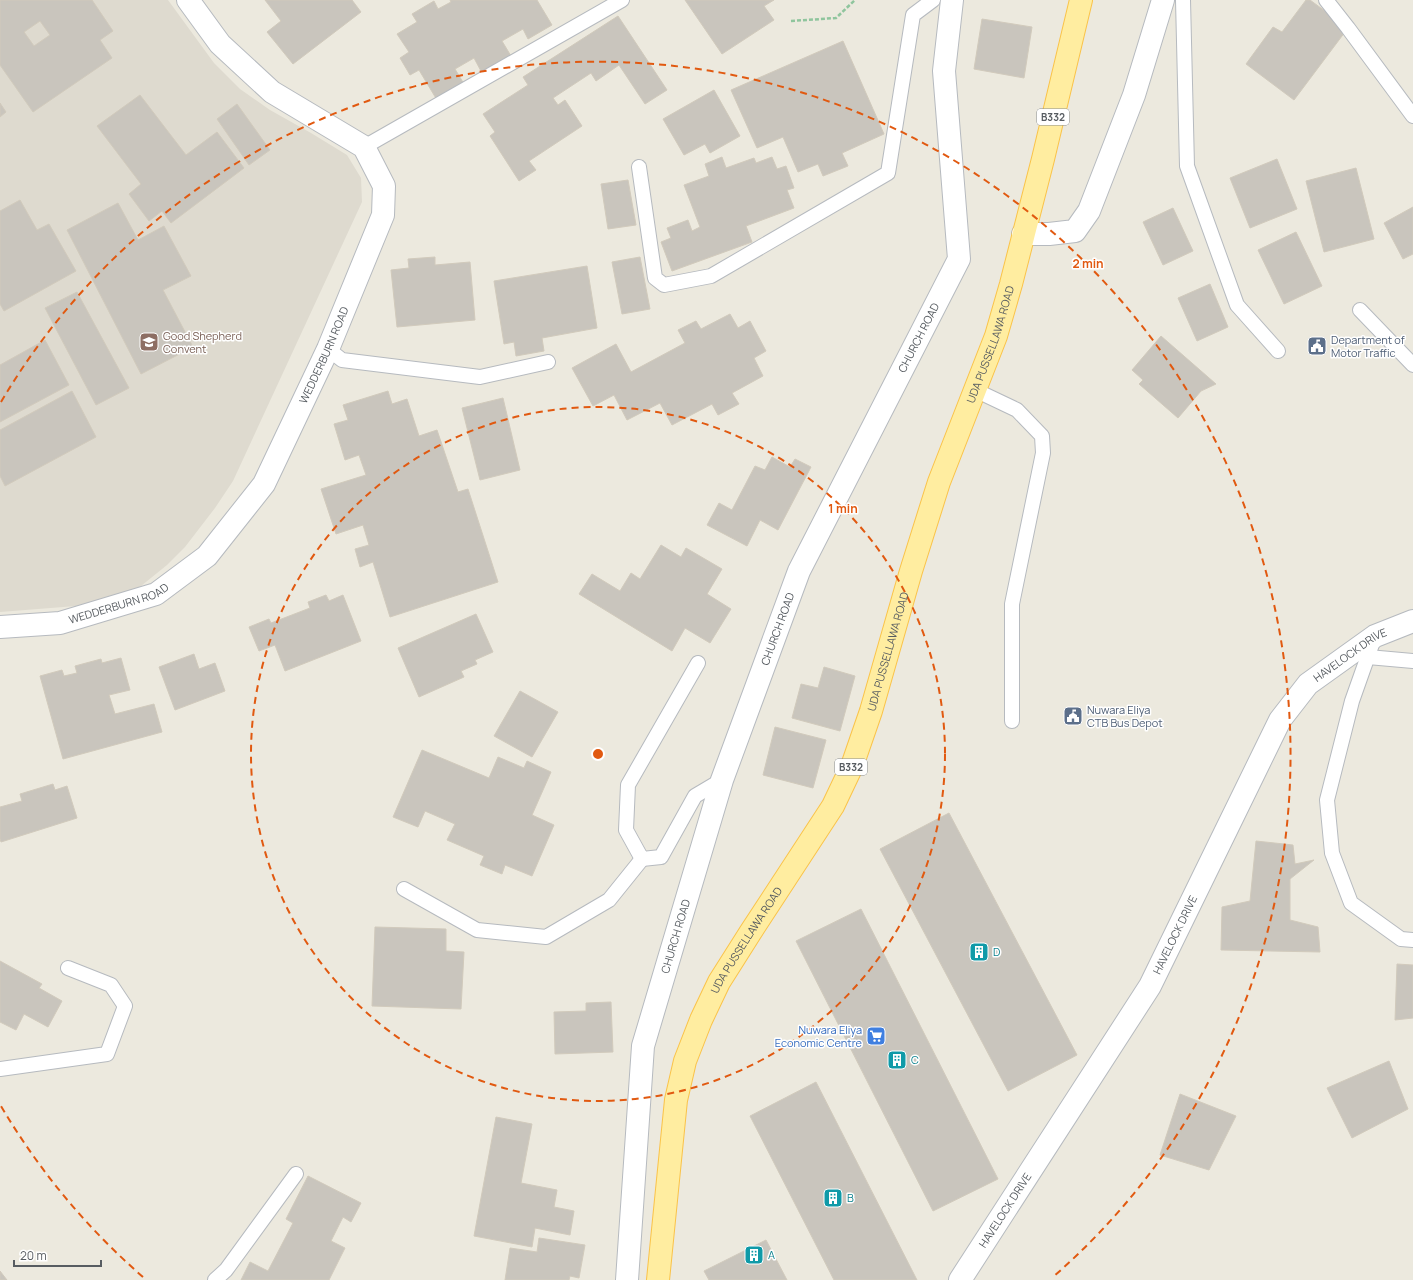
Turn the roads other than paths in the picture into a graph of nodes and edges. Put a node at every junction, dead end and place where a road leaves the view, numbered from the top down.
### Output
1 (188, 0) edge
2 (622, 0) edge
3 (933, 0) edge
4 (952, 0) edge
5 (1081, 0) edge
6 (1163, 0) edge
7 (1183, 0) edge
8 (1326, 0) edge
9 (1413, 116) edge
10 (364, 147) junction
11 (638, 166) dead end
12 (1024, 234) junction
13 (1360, 310) dead end
14 (328, 349) junction
15 (1278, 352) dead end
16 (548, 362) dead end
17 (1413, 365) edge
18 (975, 390) junction
19 (1413, 621) edge
20 (0, 627) edge
21 (1376, 636) junction
22 (1368, 657) junction
23 (1413, 661) edge
24 (698, 663) dead end
25 (1012, 722) dead end
26 (722, 780) junction
27 (642, 859) junction
28 (404, 889) dead end
29 (1413, 940) edge
30 (68, 968) dead end
31 (0, 1069) edge
32 (296, 1174) dead end
33 (215, 1280) edge
34 (627, 1280) edge
35 (658, 1280) edge
36 (960, 1280) edge

1 - 10 street
2 - 10 lane
3 - 11 lane
4 - 26 street, CHURCH ROAD
5 - 12 main road, UDA PUSSELLAWA ROAD / B332
6 - 12 street
7 - 15 lane
8 - 9 lane
10 - 14 street, WEDDERBURN ROAD
12 - 18 main road, UDA PUSSELLAWA ROAD / B332
13 - 17 lane
14 - 16 lane
14 - 20 street, WEDDERBURN ROAD
18 - 25 lane
18 - 35 main road, UDA PUSSELLAWA ROAD / B332
19 - 21 street, HAVELOCK DRIVE
21 - 22 lane
21 - 36 street, HAVELOCK DRIVE
22 - 23 lane
22 - 29 lane
24 - 27 lane
26 - 27 lane
26 - 34 street, CHURCH ROAD
27 - 28 lane
30 - 31 lane
32 - 33 lane

